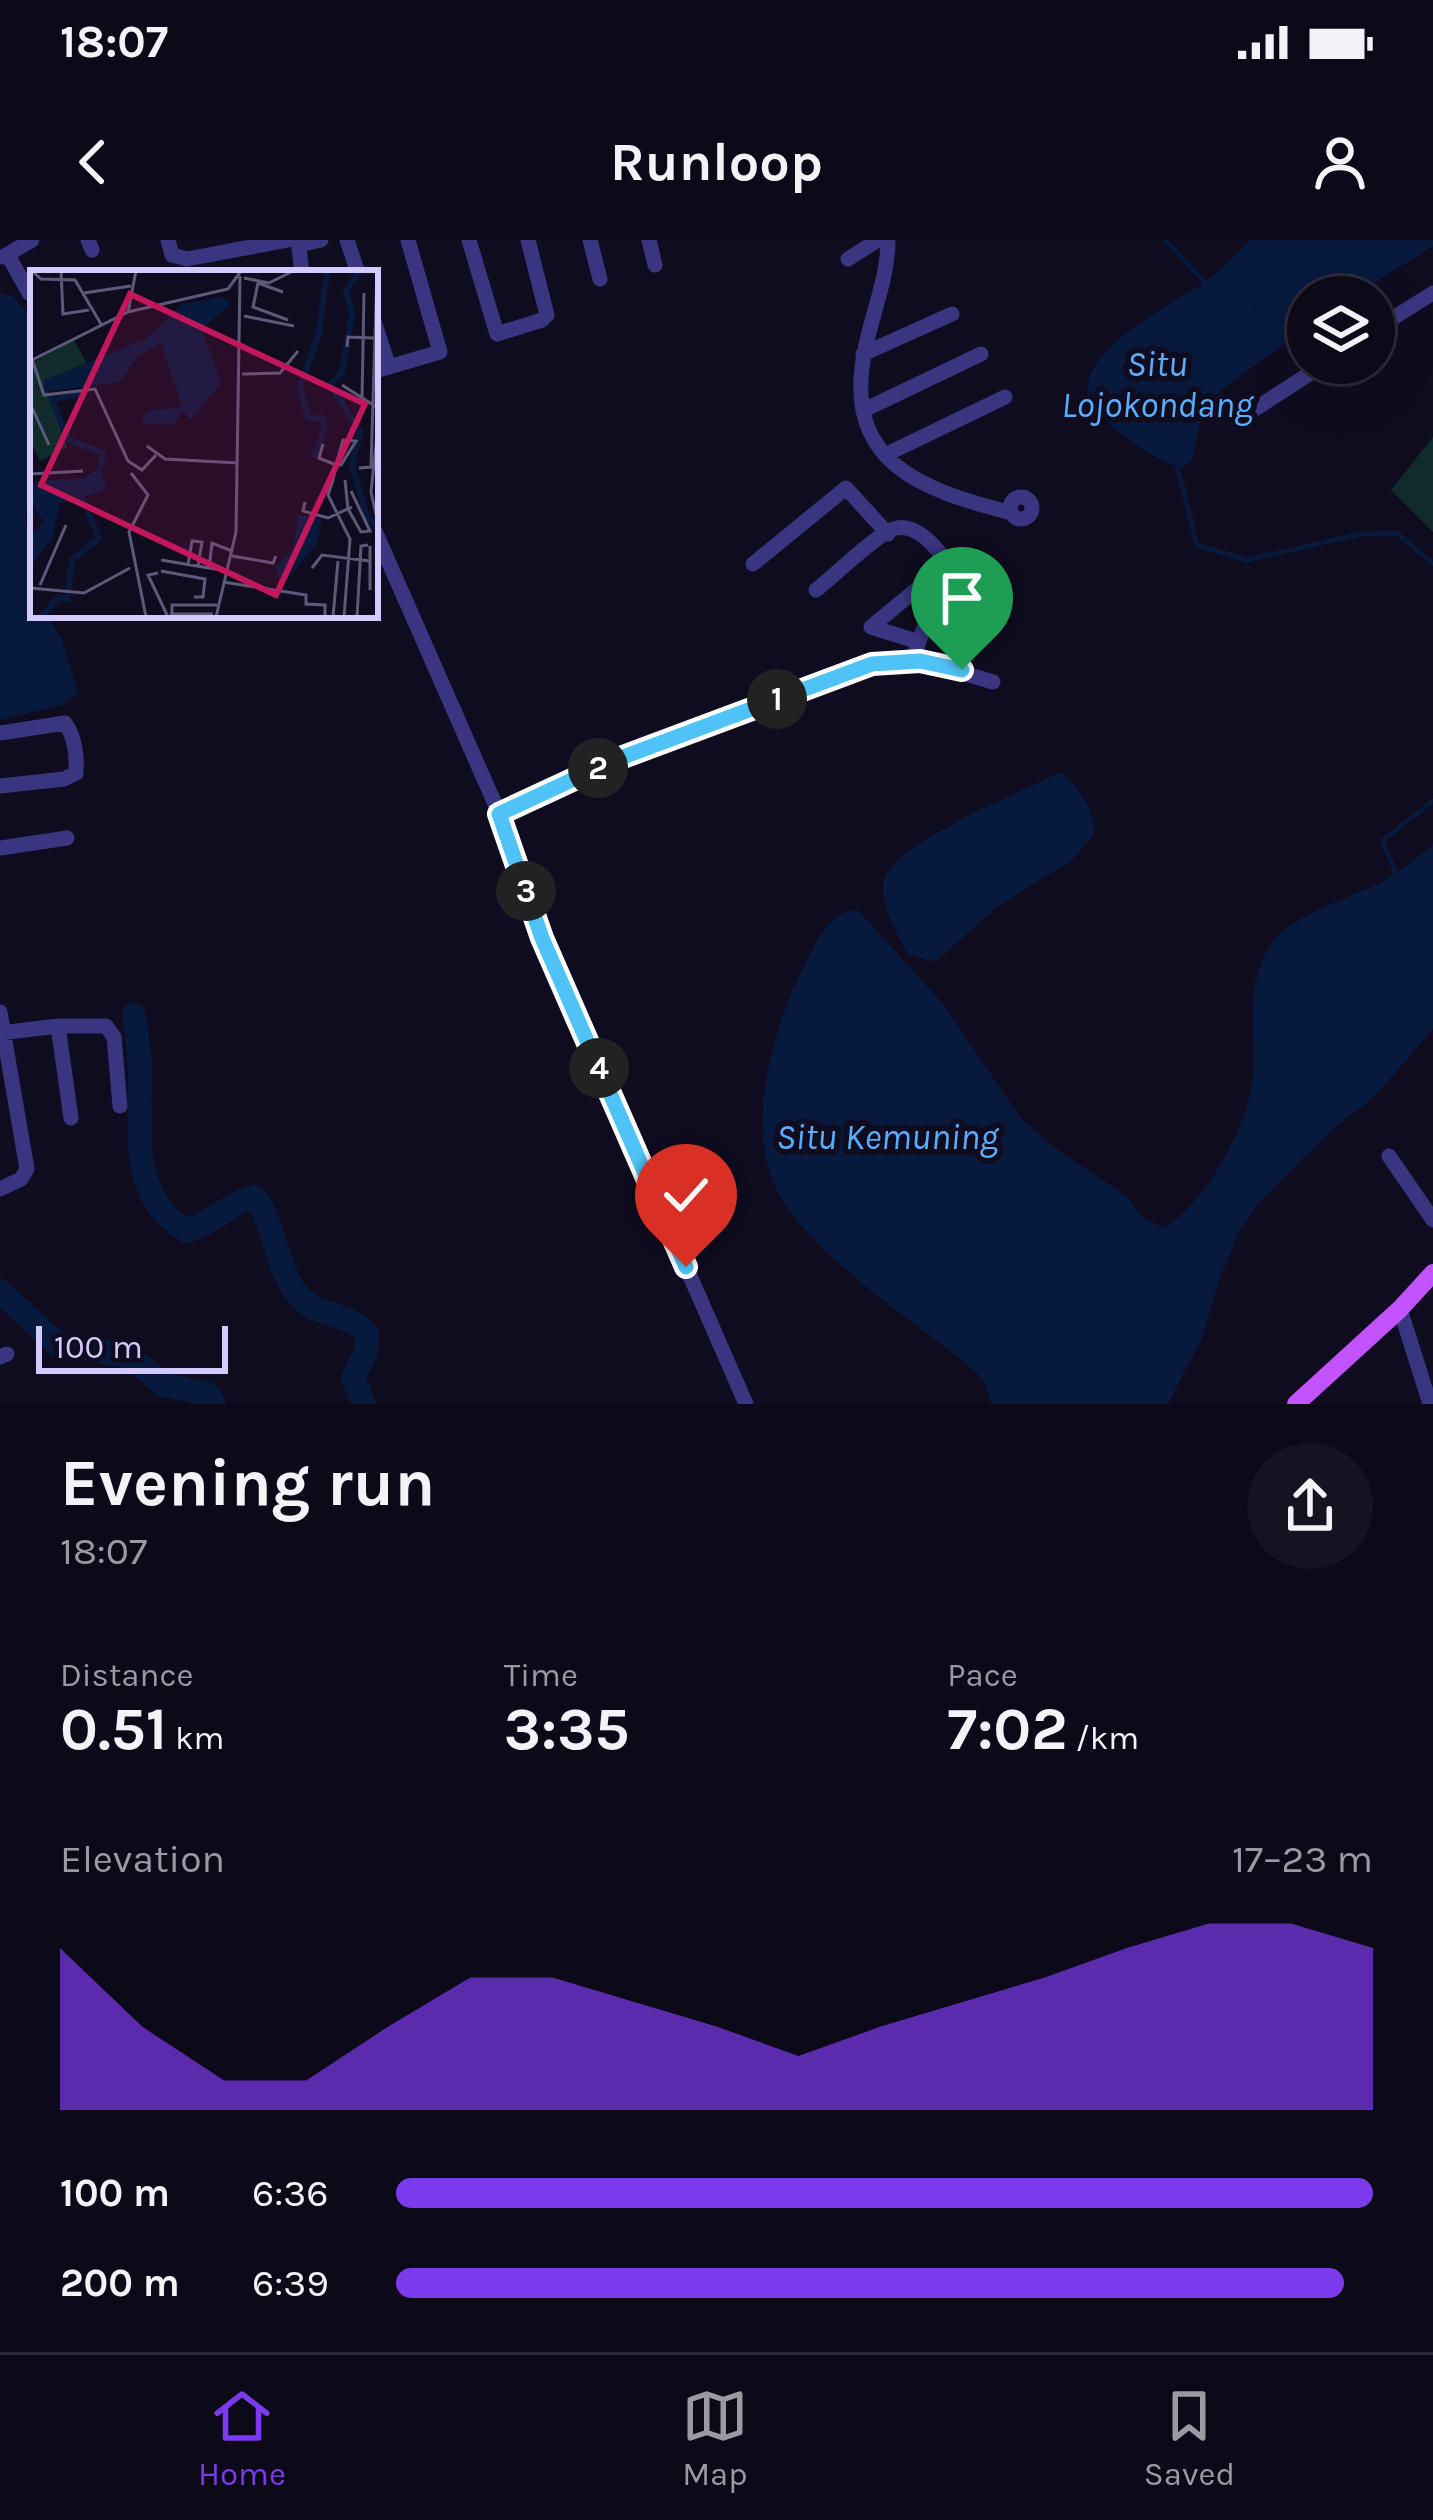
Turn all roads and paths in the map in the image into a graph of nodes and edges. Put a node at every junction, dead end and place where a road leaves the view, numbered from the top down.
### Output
1 (32, 240) edge
2 (168, 240) edge
3 (347, 240) edge
4 (408, 240) edge
5 (469, 240) edge
6 (528, 240) edge
7 (590, 240) edge
8 (649, 240) edge
9 (878, 240) edge
10 (889, 240) edge
11 (302, 242) edge
12 (4, 256) edge
13 (848, 260) dead end
14 (655, 265) dead end
15 (357, 270) edge
16 (600, 279) dead end
17 (29, 293) dead end
18 (1433, 293) edge
19 (952, 314) dead end
20 (1395, 317) edge
21 (863, 354) junction
22 (981, 354) dead end
23 (382, 369) edge
24 (1294, 384) edge
25 (1005, 397) dead end
26 (1255, 409) dead end
27 (864, 410) junction
28 (885, 455) junction
29 (1012, 513) dead end
30 (888, 534) junction
31 (378, 538) edge
32 (947, 564) junction
33 (753, 565) dead end
34 (816, 590) dead end
35 (919, 642) junction
36 (912, 661) junction
37 (994, 682) dead end
38 (0, 733) edge
39 (0, 786) edge
40 (499, 814) junction
41 (68, 838) dead end
42 (0, 848) edge
43 (0, 1012) edge
44 (58, 1026) junction
45 (2, 1032) edge
46 (120, 1106) dead end
47 (71, 1118) dead end
48 (1389, 1156) dead end
49 (0, 1189) edge
50 (1433, 1220) edge
51 (1433, 1273) edge
52 (1400, 1309) junction
53 (746, 1404) edge
54 (1296, 1404) edge
55 (1430, 1404) edge

1 - 12 street
2 - 11 street
3 - 15 street
4 - 23 street
5 - 6 street
7 - 16 street
8 - 14 street
9 - 13 street
10 - 21 street
12 - 17 street
18 - 20 street
19 - 21 street
21 - 27 street
22 - 27 street
24 - 26 street
25 - 28 street
27 - 28 street
28 - 29 street
30 - 32 street
30 - 33 street
30 - 34 street
31 - 40 street
32 - 35 street
32 - 35 street
35 - 36 street
36 - 37 street
36 - 40 street
38 - 39 street
40 - 53 street
41 - 42 street
43 - 45 street
44 - 45 street
44 - 46 street
44 - 47 street
45 - 49 street
48 - 50 street
51 - 52 main road
52 - 54 main road
52 - 55 street

